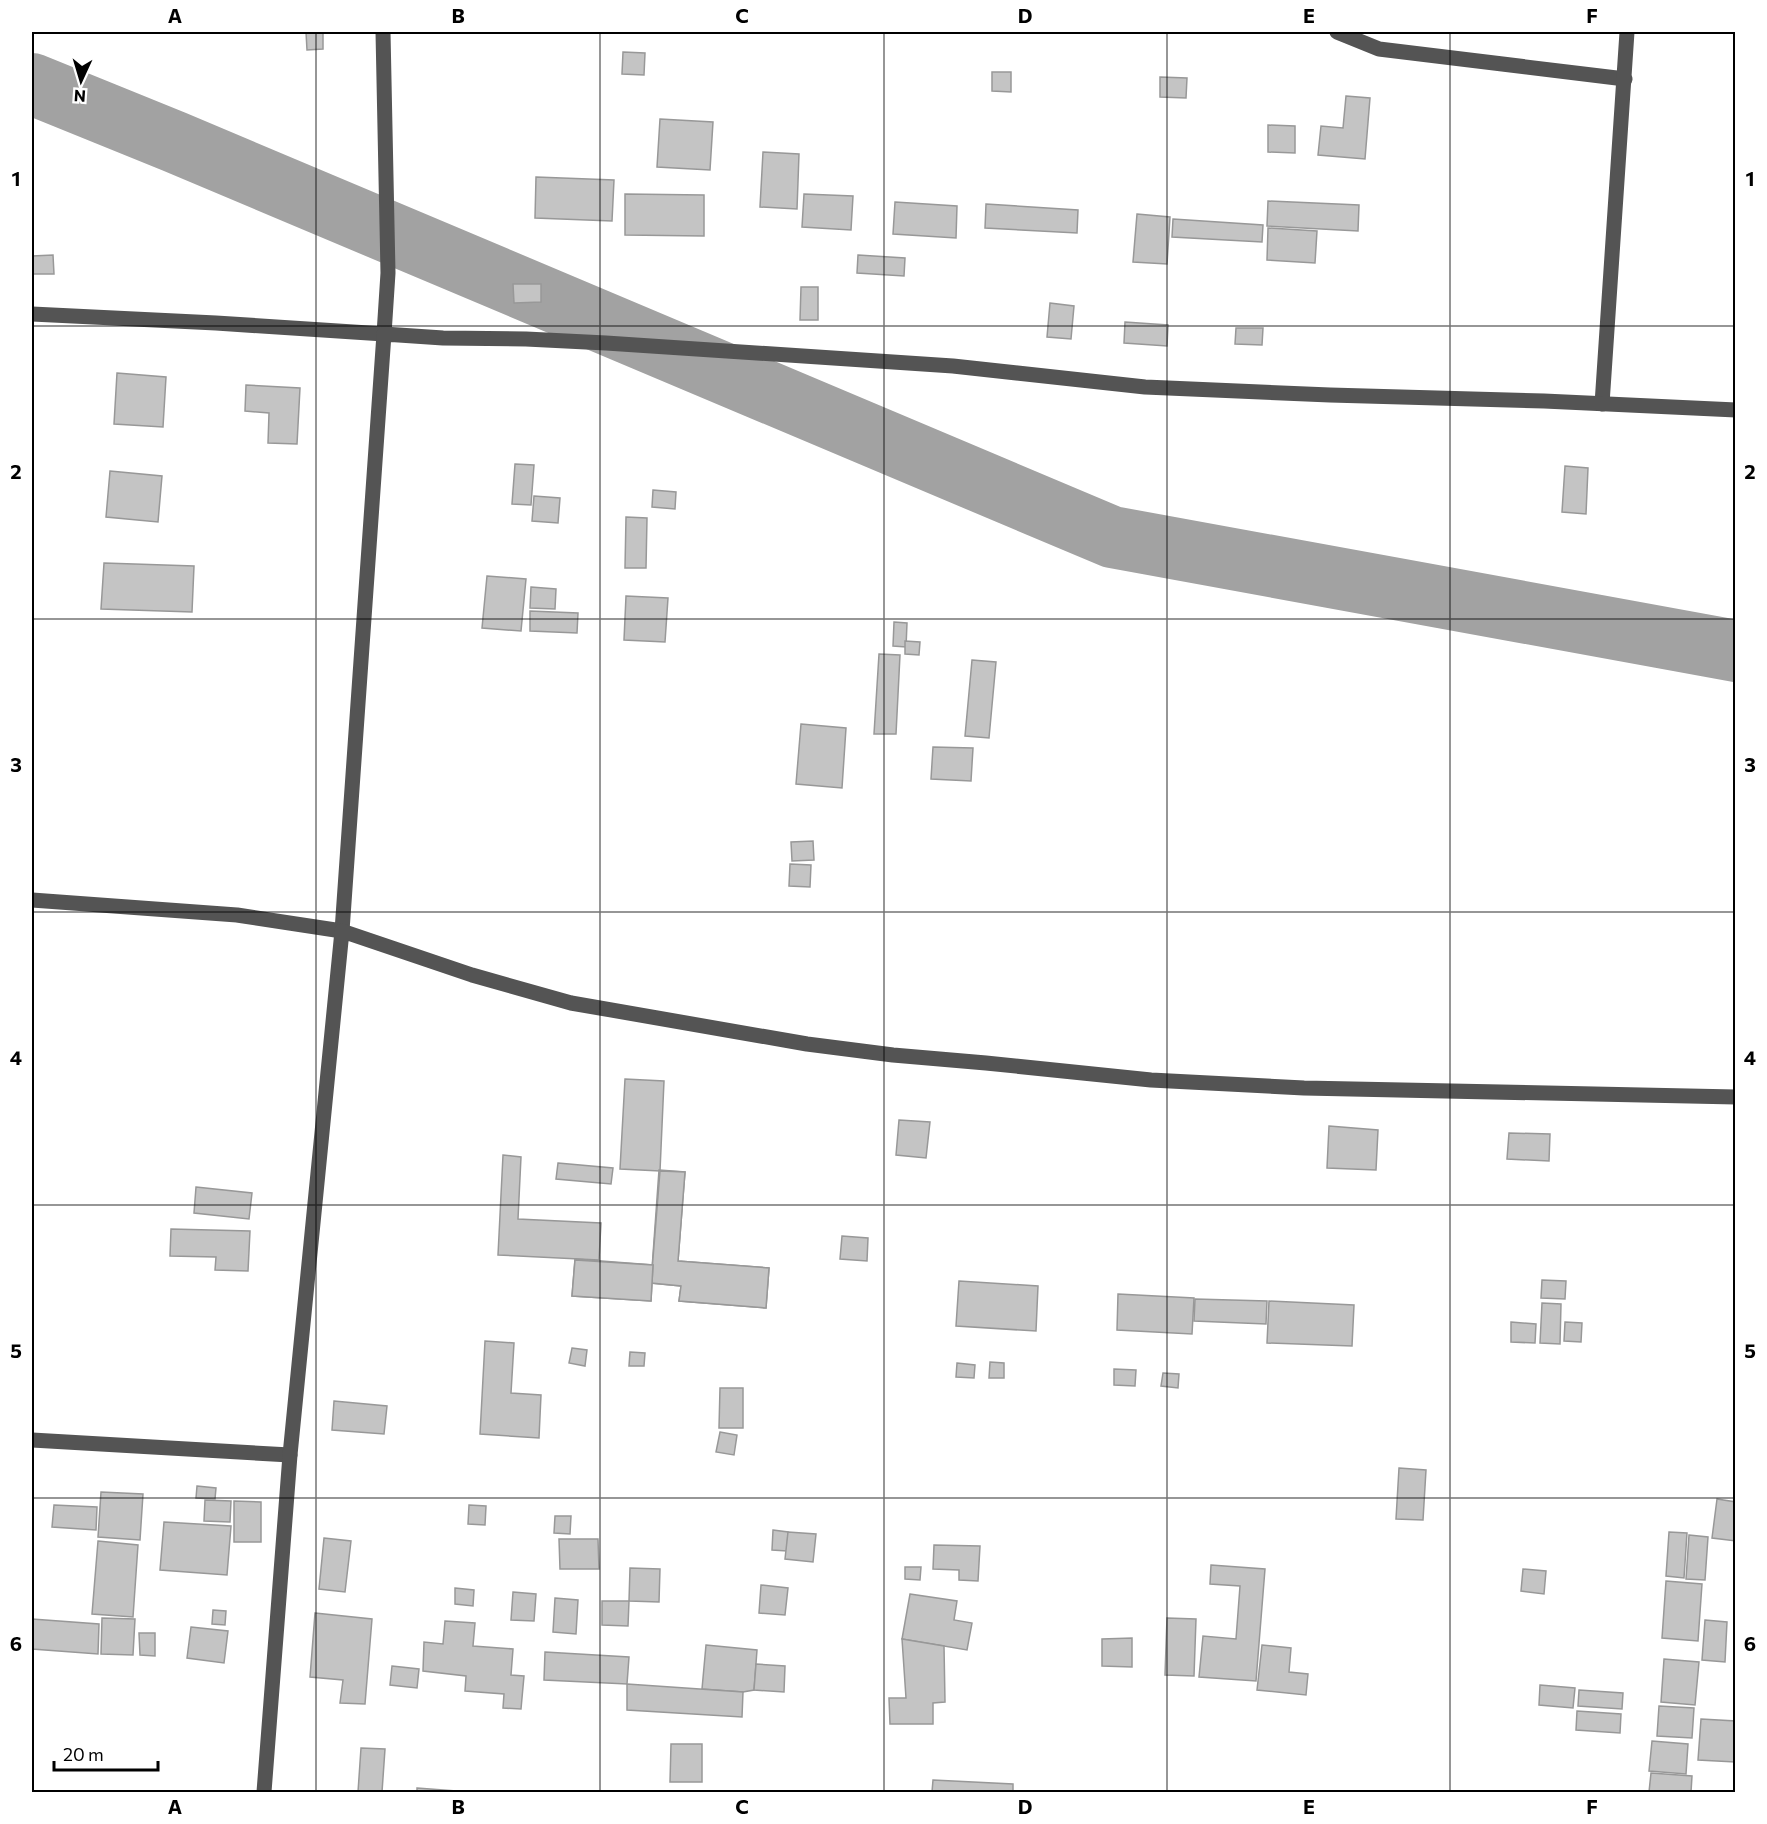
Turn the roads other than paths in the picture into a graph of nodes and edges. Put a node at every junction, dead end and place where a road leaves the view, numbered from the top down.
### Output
1 (383, 32) edge
2 (1337, 32) edge
3 (1627, 32) edge
4 (1625, 79) junction
5 (32, 314) edge
6 (384, 334) junction
7 (1602, 404) junction
8 (1736, 410) edge
9 (32, 900) edge
10 (342, 931) junction
11 (1736, 1097) edge
12 (32, 1440) edge
13 (291, 1455) junction
14 (264, 1792) edge

1 - 6 street
2 - 4 street
3 - 4 street
4 - 7 street
5 - 6 street
6 - 7 street
6 - 10 street
7 - 8 street
9 - 10 street
10 - 11 street
10 - 13 street
12 - 13 street
13 - 14 street

